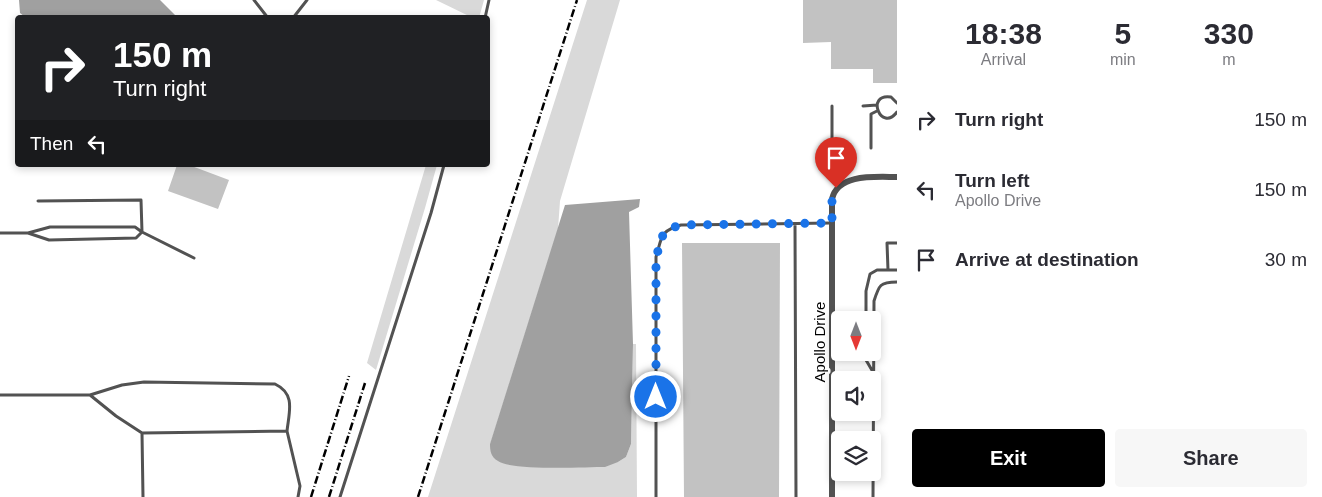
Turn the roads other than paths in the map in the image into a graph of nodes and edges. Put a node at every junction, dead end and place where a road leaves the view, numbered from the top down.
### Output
1 (254, 0) edge
2 (307, 0) edge
3 (489, 0) edge
4 (266, 15) edge
5 (295, 15) edge
6 (486, 15) edge
7 (897, 103) edge
8 (877, 105) junction
9 (832, 106) dead end
10 (863, 106) dead end
11 (877, 111) junction
12 (897, 112) edge
13 (832, 148) dead end
14 (871, 148) dead end
15 (443, 167) edge
16 (897, 177) edge
17 (38, 201) dead end
18 (832, 223) junction
19 (795, 224) junction
20 (142, 232) junction
21 (28, 233) junction
22 (0, 234) edge
23 (897, 243) edge
24 (194, 258) dead end
25 (888, 270) junction
26 (897, 270) edge
27 (897, 282) edge
28 (866, 311) edge
29 (873, 371) edge
30 (0, 394) edge
31 (90, 395) junction
32 (873, 421) edge
33 (287, 432) junction
34 (142, 433) junction
35 (142, 497) edge
36 (298, 497) edge
37 (340, 497) edge
38 (656, 497) edge
39 (796, 497) edge
40 (832, 497) edge
41 (873, 497) edge

1 - 4 lane
2 - 5 lane
3 - 6 lane
7 - 8 lane
8 - 10 lane
8 - 11 lane
9 - 13 lane
11 - 12 lane
11 - 14 lane
15 - 37 lane
16 - 18 street, Apollo Drive
17 - 20 lane
18 - 19 lane
18 - 40 street, Apollo Drive
19 - 38 lane
19 - 39 lane
20 - 21 lane
20 - 21 lane
20 - 24 lane
21 - 22 lane
23 - 25 lane
25 - 26 lane
25 - 28 lane
27 - 29 lane
30 - 31 lane
31 - 33 lane
31 - 34 lane
32 - 41 lane
33 - 34 lane
33 - 36 lane
34 - 35 lane

